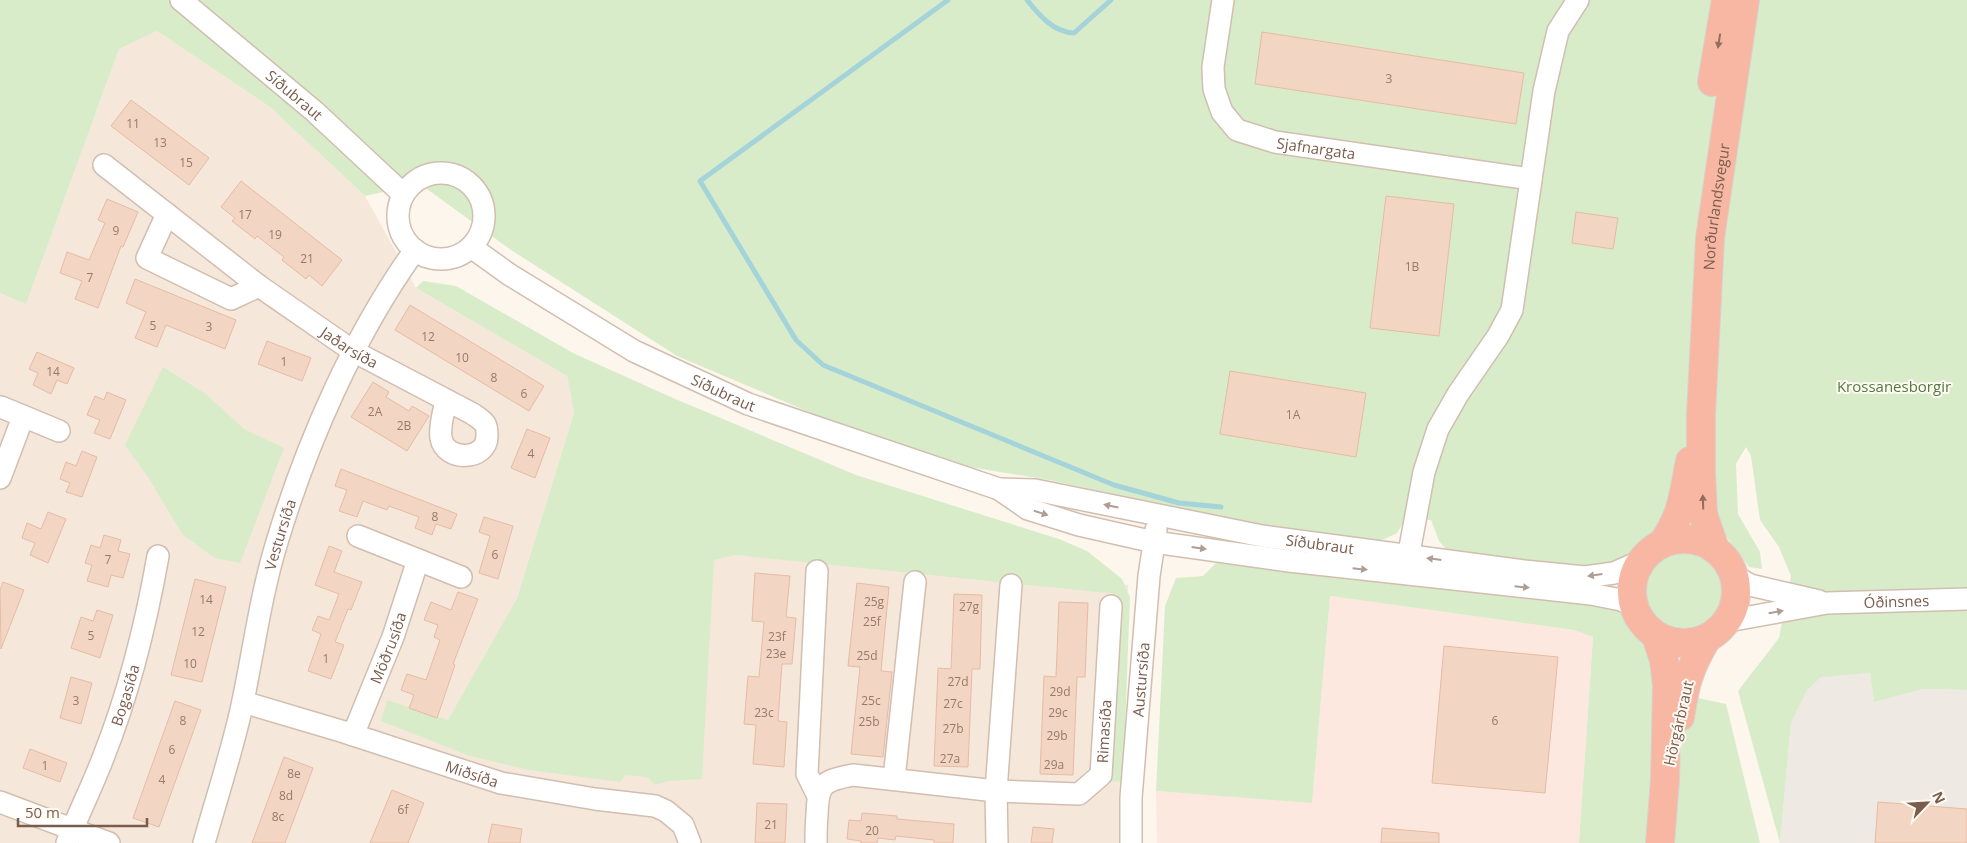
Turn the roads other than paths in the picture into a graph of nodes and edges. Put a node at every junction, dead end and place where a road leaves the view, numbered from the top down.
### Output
1 (181, 0) edge
2 (1223, 0) edge
3 (1578, 0) edge
4 (1726, 0) edge
5 (1746, 0) edge
6 (1712, 82) dead end
7 (104, 165) dead end
8 (1531, 179) junction
9 (403, 194) junction
10 (168, 214) junction
11 (471, 246) junction
12 (415, 250) junction
13 (259, 286) junction
14 (353, 351) junction
15 (446, 400) dead end
16 (1, 407) edge
17 (1701, 416) junction
18 (23, 417) junction
19 (59, 431) dead end
20 (0, 478) edge
21 (999, 489) junction
22 (1158, 516) junction
23 (358, 536) dead end
24 (1154, 542) junction
25 (1715, 549) junction
26 (1652, 552) junction
27 (158, 556) dead end
28 (418, 560) junction
29 (1407, 565) junction
30 (817, 571) dead end
31 (461, 576) dead end
32 (1735, 576) junction
33 (915, 582) dead end
34 (1011, 585) dead end
35 (1967, 598) edge
36 (1827, 603) junction
37 (1111, 606) dead end
38 (1634, 606) junction
39 (1728, 621) junction
40 (1656, 636) junction
41 (1706, 640) junction
42 (243, 702) junction
43 (353, 735) junction
44 (894, 779) junction
45 (1665, 780) junction
46 (996, 791) junction
47 (817, 794) junction
48 (0, 802) edge
49 (70, 836) edge
50 (109, 843) edge
51 (204, 843) edge
52 (690, 843) edge
53 (816, 843) edge
54 (997, 843) edge
55 (1131, 843) edge
56 (1660, 843) edge

1 - 9 street, Síðubraut
2 - 8 street, Sjafnargata
3 - 8 street
4 -> 6 highway
5 - 17 highway, Norðurlandsvegur
7 - 10 street, Jaðarsíða
8 - 29 street
9 - 11 street
9 - 12 street
10 - 13 street, Jaðarsíða
10 - 13 street
11 - 12 street
11 - 21 street, Síðubraut
12 - 14 street, Vestursíða
13 - 14 street, Jaðarsíða
14 - 15 street, Jaðarsíða
14 - 42 street, Vestursíða
16 - 18 street
25 -> 17 highway, Norðurlandsvegur
17 - 26 highway, Norðurlandsvegur
18 - 19 street
18 - 20 street
22 -> 21 street, Síðubraut
21 -> 24 street, Síðubraut
22 - 24 street, Austursíða
22 - 29 street, Síðubraut
23 - 28 street
24 -> 29 street, Síðubraut
24 - 55 street, Austursíða
25 - 26 highway, Norðurlandsvegur
25 - 32 highway, Norðurlandsvegur
26 -> 29 street, Síðubraut
26 - 38 highway, Norðurlandsvegur
27 - 49 street, Bogasíða
28 - 31 street
28 - 43 street, Möðrusíða
29 -> 38 street, Síðubraut
30 - 47 street
32 - 36 street, Óðinsnes
32 - 39 highway, Norðurlandsvegur
33 - 44 street
34 - 46 street
35 - 36 street, Óðinsnes
39 -> 36 street, Óðinsnes
37 - 46 street, Rimasíða
38 - 40 highway, Norðurlandsvegur
39 - 41 highway, Norðurlandsvegur
40 - 41 highway
40 - 45 highway, Hörgárbraut
41 - 45 highway, Hörgárbraut
42 - 43 street, Miðsíða
42 - 51 street, Vestursíða
43 - 52 street, Miðsíða
44 - 46 street, Rimasíða
44 - 47 street, Rimasíða
45 - 56 highway, Hörgárbraut
46 - 54 street
47 - 53 street
48 - 49 street
49 - 50 street

